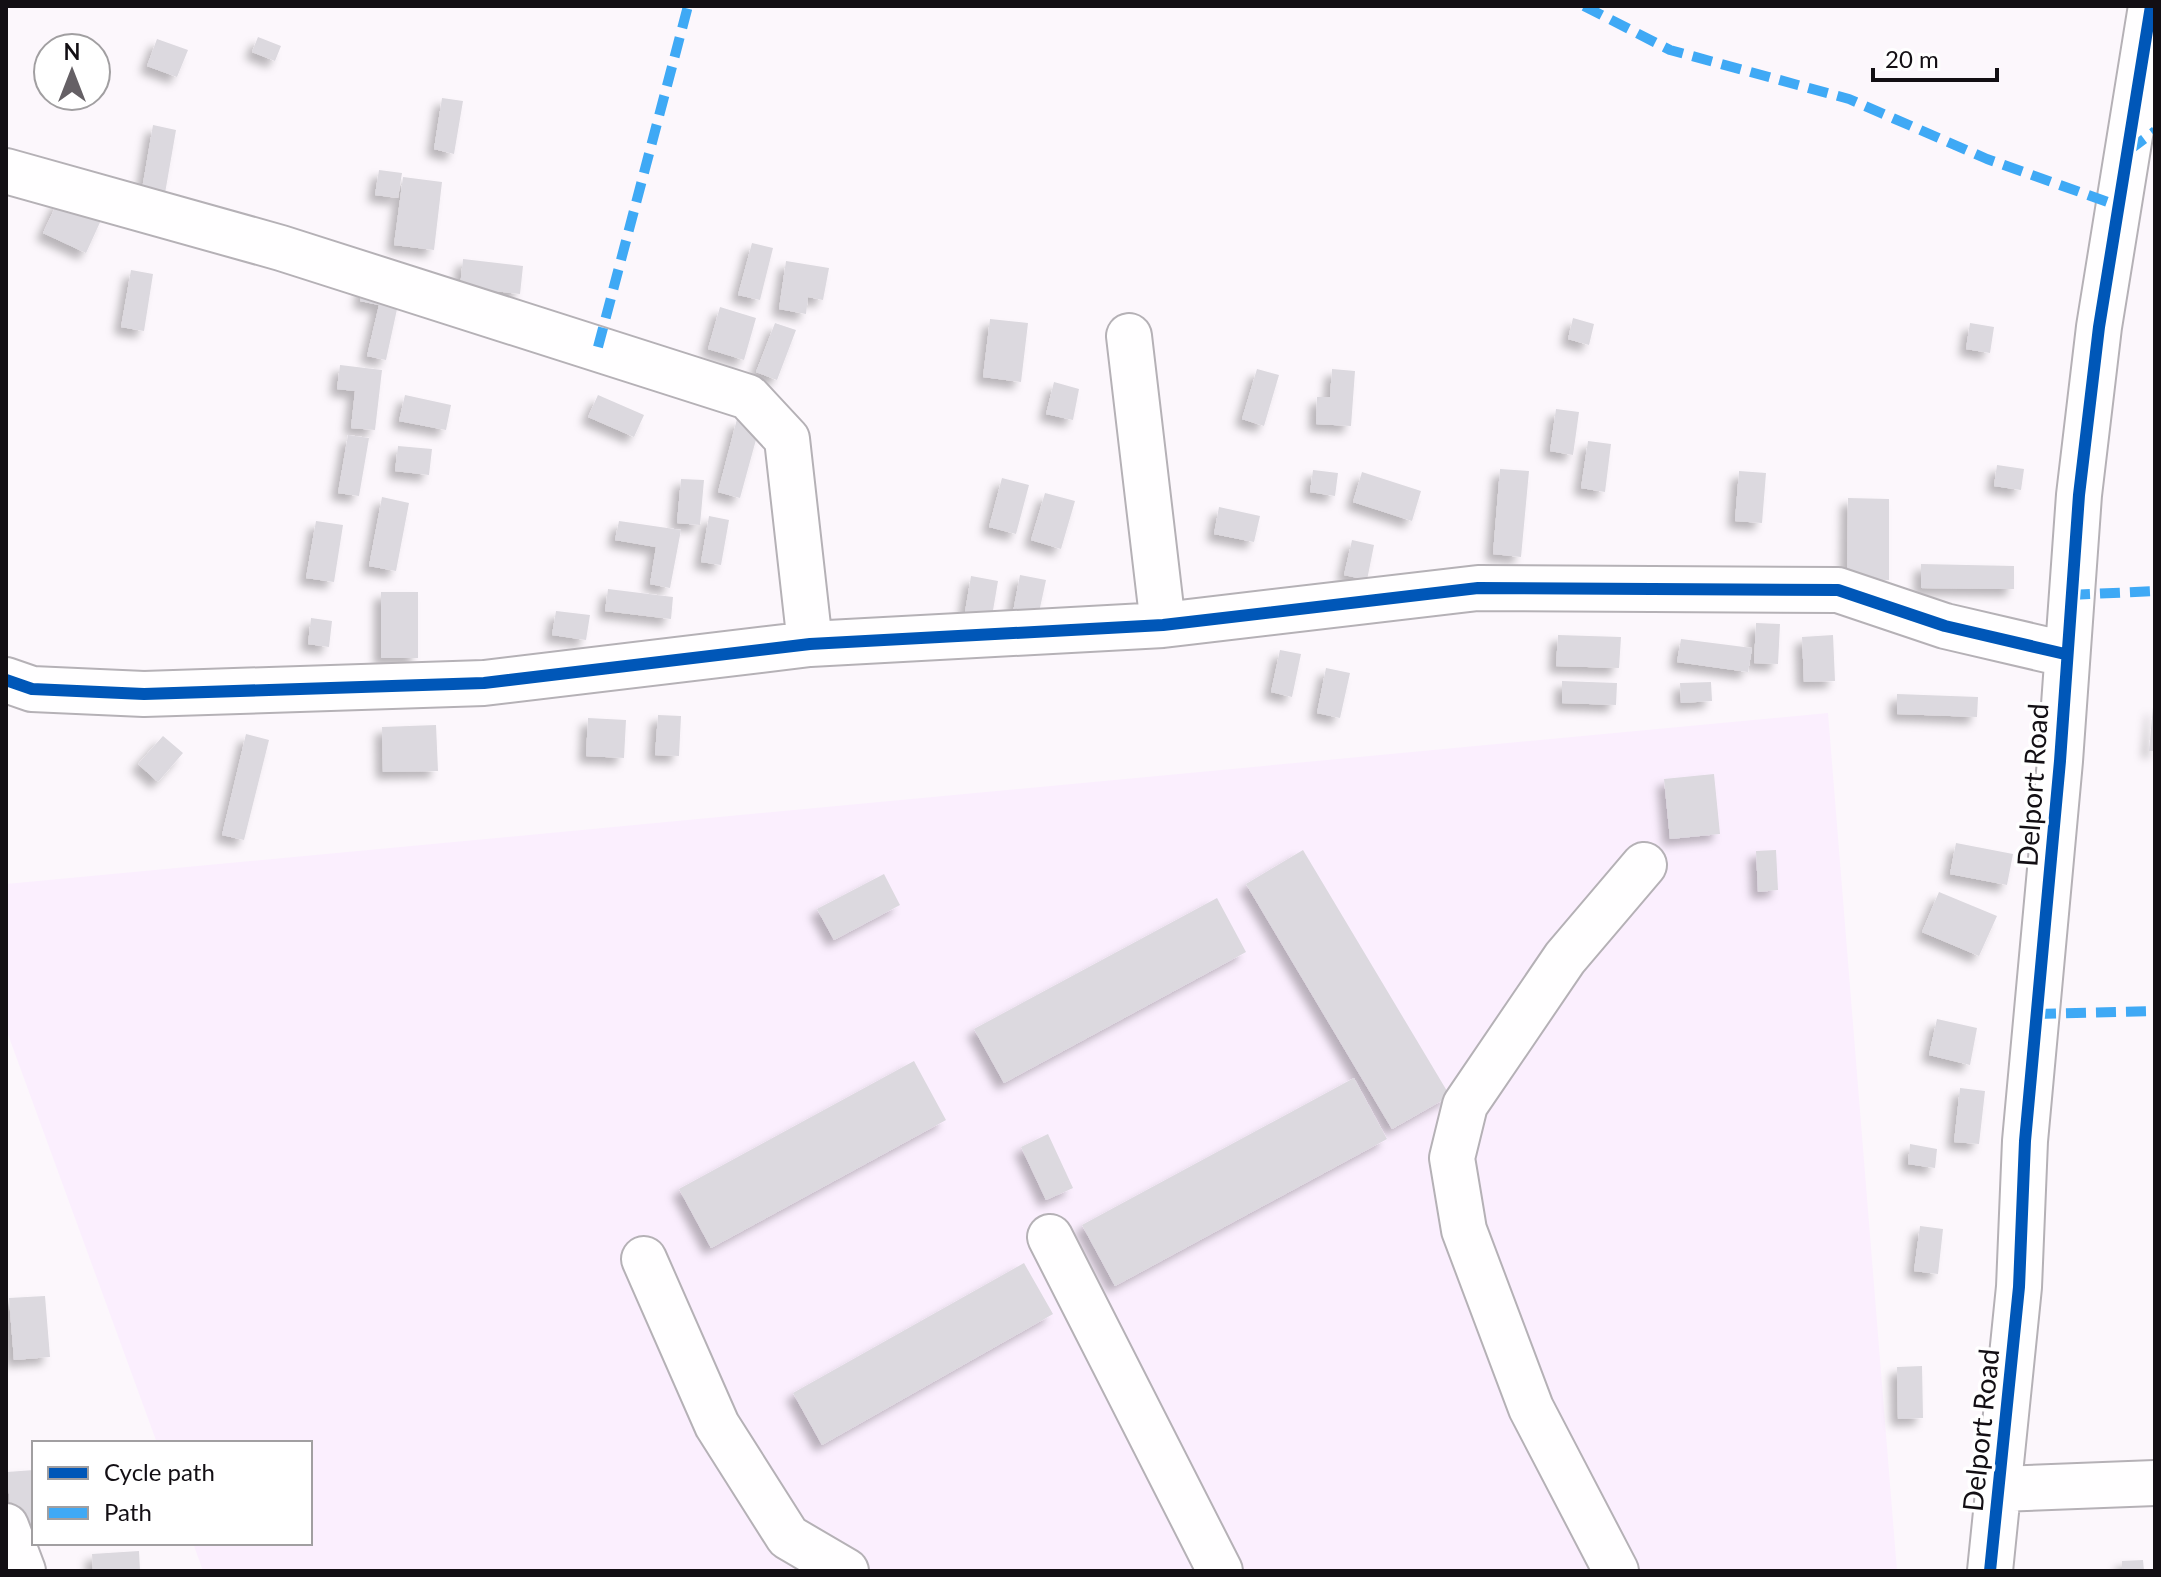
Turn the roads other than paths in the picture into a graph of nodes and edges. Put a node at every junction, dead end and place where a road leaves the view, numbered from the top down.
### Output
1 (2151, 6) edge
2 (6, 171) edge
3 (2137, 214) edge
4 (1129, 336) dead end
5 (1163, 625) junction
6 (810, 644) junction
7 (2065, 654) junction
8 (6, 680) edge
9 (1644, 865) dead end
10 (1050, 1237) dead end
11 (644, 1259) dead end
12 (2155, 1483) edge
13 (1999, 1489) junction
14 (6, 1526) edge
15 (23, 1571) edge
16 (846, 1571) edge
17 (1220, 1571) edge
18 (1616, 1571) edge
19 (1990, 1571) edge

1 - 3 street, Delport Road
2 - 6 street
3 - 7 street, Delport Road
4 - 5 street
5 - 6 street
5 - 7 street
6 - 8 street
7 - 13 street, Delport Road
9 - 18 street
10 - 17 street
11 - 16 street
12 - 13 street
13 - 19 street, Delport Road
14 - 15 street

